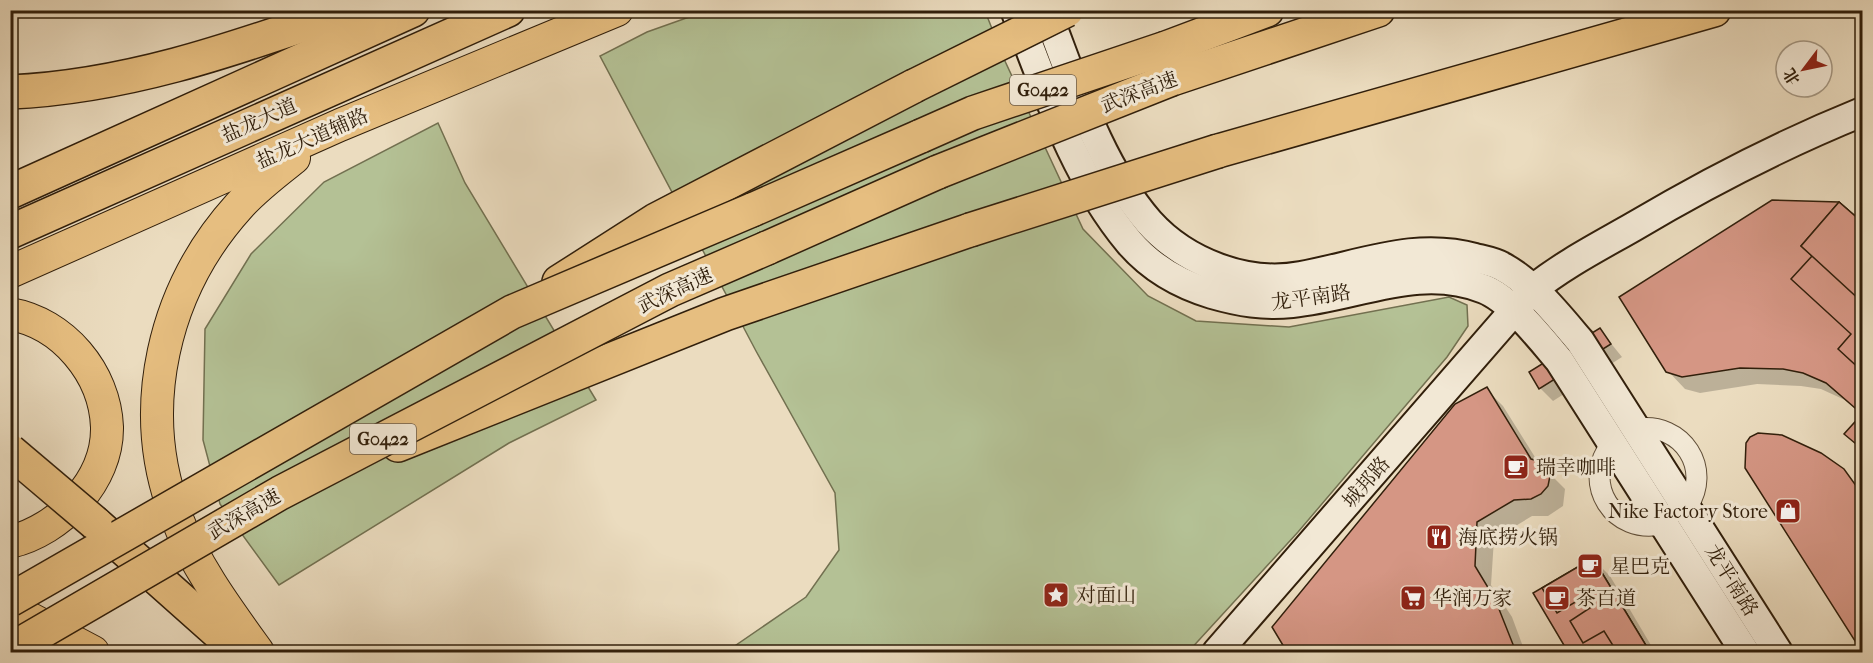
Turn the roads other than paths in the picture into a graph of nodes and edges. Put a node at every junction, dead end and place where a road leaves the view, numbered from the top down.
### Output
1 (347, 10) edge
2 (414, 10) edge
3 (508, 10) edge
4 (617, 10) edge
5 (1015, 10) edge
6 (1046, 10) edge
7 (1067, 10) edge
8 (1267, 10) edge
9 (1378, 10) edge
10 (1714, 10) edge
11 (1169, 63) junction
12 (10, 92) edge
13 (1859, 121) edge
14 (340, 125) junction
15 (10, 192) edge
16 (10, 232) edge
17 (10, 272) edge
18 (1532, 290) junction
19 (1513, 310) junction
20 (512, 312) junction
21 (10, 314) edge
22 (1569, 351) junction
23 (1624, 436) junction
24 (10, 451) edge
25 (280, 493) junction
26 (1675, 516) junction
27 (10, 542) edge
28 (10, 600) edge
29 (10, 608) edge
30 (10, 641) edge
31 (10, 651) edge
32 (32, 652) edge
33 (93, 652) edge
34 (240, 652) edge
35 (258, 652) edge
36 (1217, 652) edge
37 (1745, 652) edge
38 (1778, 652) edge

1 - 12 highway
2 - 15 highway, 盐龙大道
3 - 16 highway, 盐龙大道
4 - 14 main road, 盐龙大道辅路
5 - 19 main road, 龙平南路
6 - 18 main road, 龙平南路
7 - 20 highway, bridge
8 - 11 highway, 武深高速 / G0422
9 - 11 highway, 武深高速 / G0422
10 - 25 highway, bridge
11 - 20 highway, 武深高速 / G0422, bridge
11 - 25 highway, 武深高速 / G0422, bridge
13 - 18 main road, 城邦路
14 - 17 main road, 盐龙大道辅路
14 - 35 main road
18 - 19 main road, 城邦路
18 - 22 main road, 龙平南路
19 - 22 main road, 龙平南路
19 - 36 main road, 城邦路
20 - 28 highway, 武深高速 / G0422, bridge
21 - 27 main road
22 - 23 main road, 龙平南路
23 - 26 main road, 龙平南路
23 - 26 street
24 - 34 highway, bridge
25 - 31 highway, 武深高速 / G0422, bridge
26 - 37 main road, 龙平南路
26 - 38 main road, 龙平南路
29 - 33 main road
30 - 32 main road

